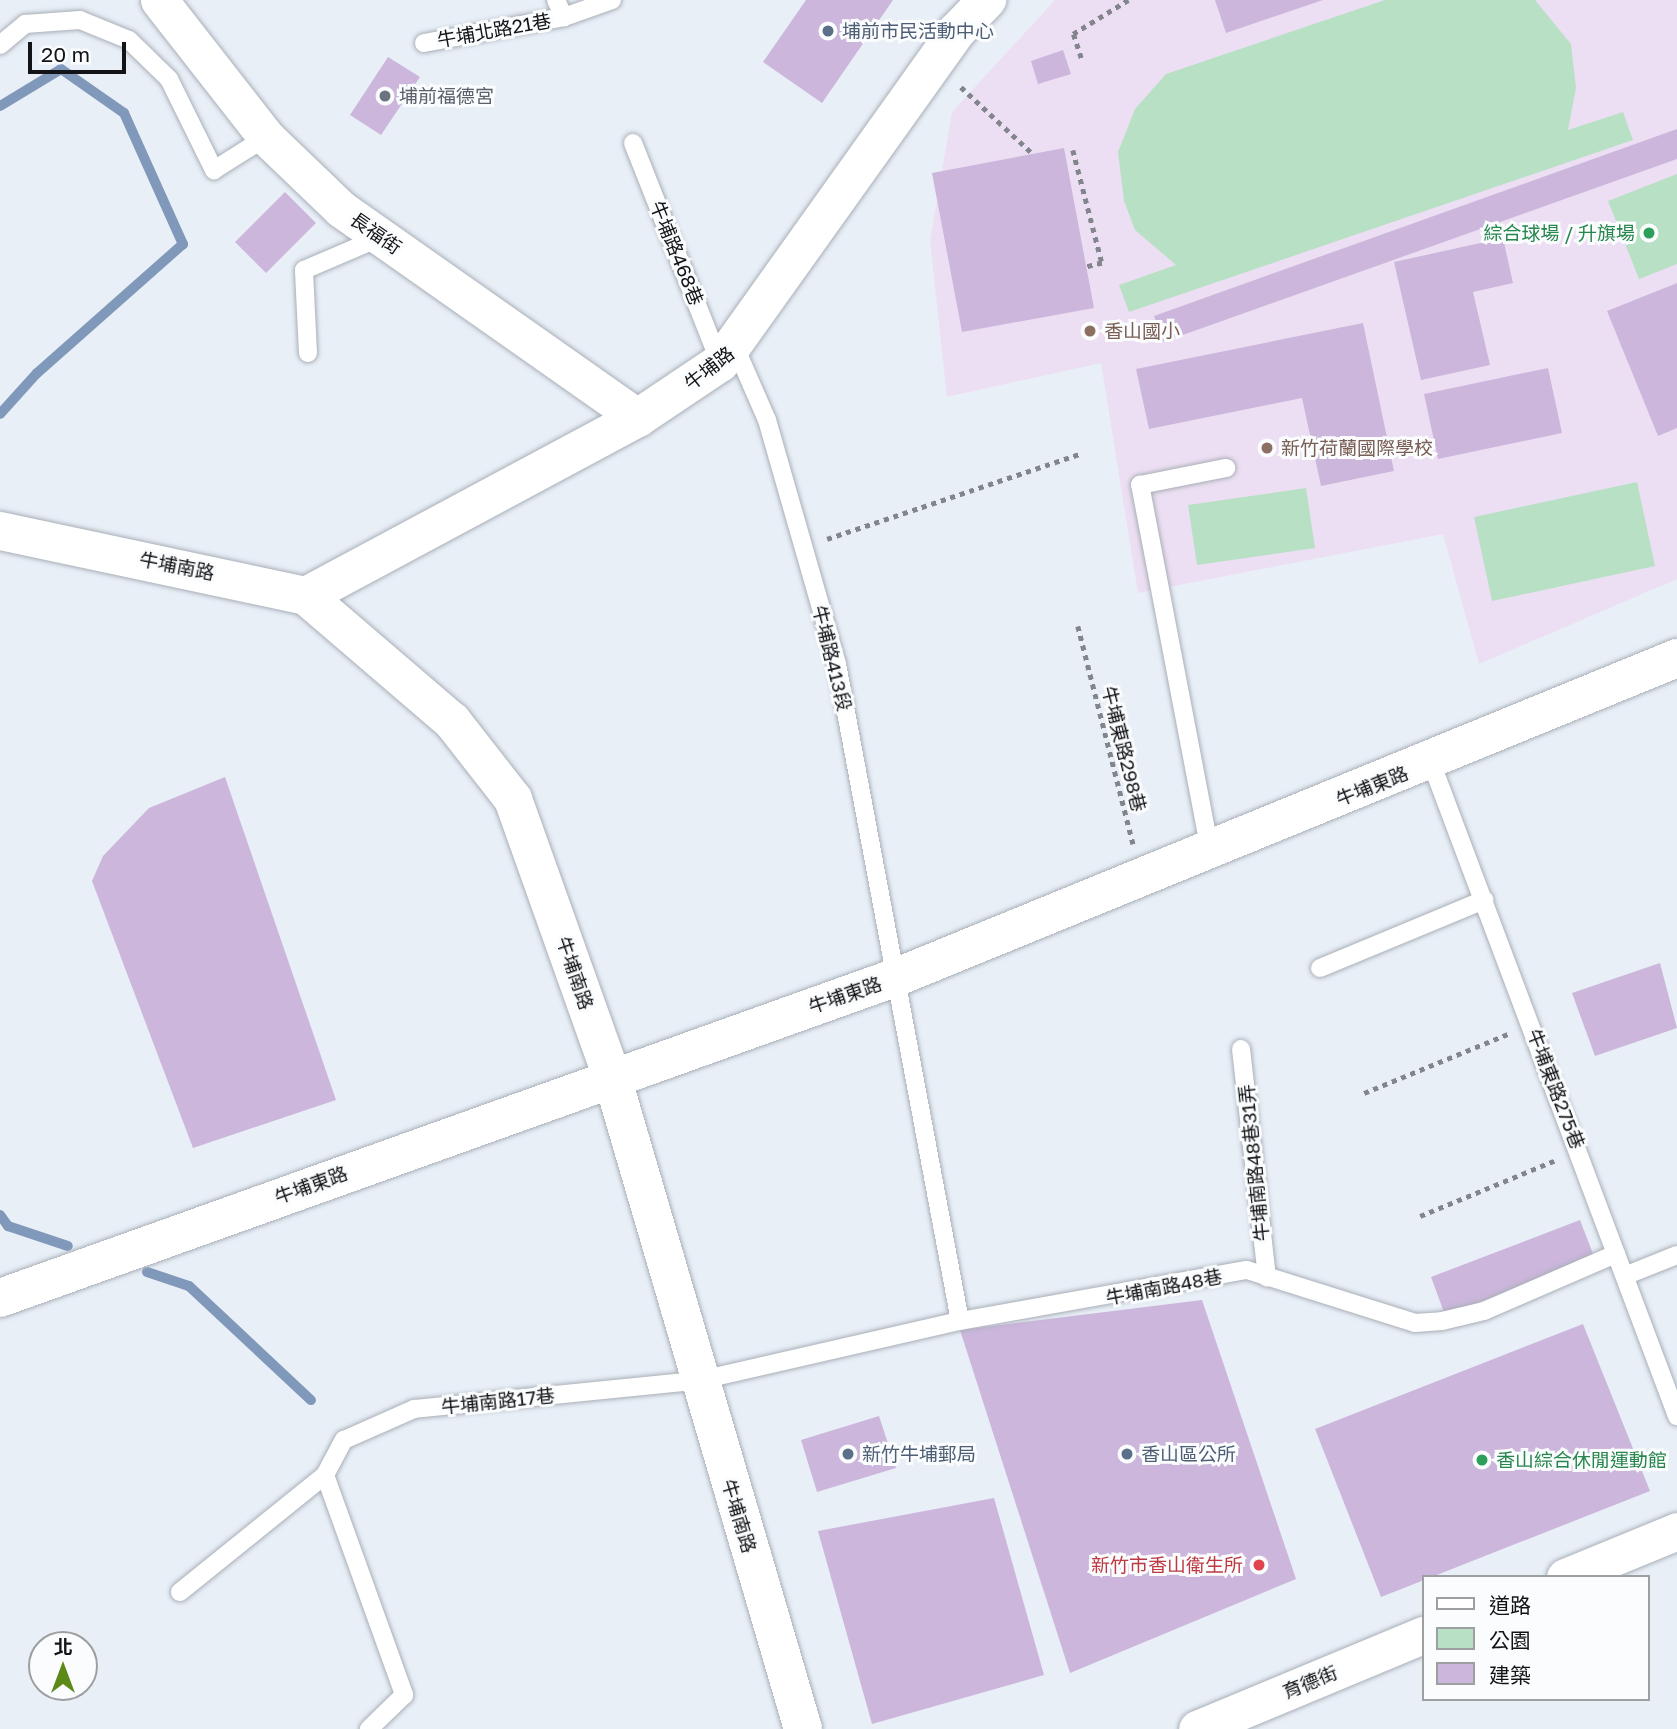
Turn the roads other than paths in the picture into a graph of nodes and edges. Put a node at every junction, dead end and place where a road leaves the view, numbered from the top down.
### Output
1 (159, 0) edge
2 (556, 0) edge
3 (612, 0) edge
4 (987, 0) edge
5 (951, 16) edge
6 (564, 17) junction
7 (424, 43) dead end
8 (0, 45) edge
9 (266, 137) junction
10 (633, 143) dead end
11 (381, 237) junction
12 (307, 353) dead end
13 (728, 356) junction
14 (638, 418) junction
15 (1226, 468) dead end
16 (0, 531) edge
17 (306, 596) junction
18 (1677, 659) edge
19 (1431, 762) junction
20 (1210, 851) junction
21 (1483, 900) junction
22 (1320, 968) dead end
23 (897, 977) junction
24 (1241, 1049) dead end
25 (611, 1077) junction
26 (1616, 1254) junction
27 (1677, 1255) edge
28 (1627, 1275) junction
29 (1267, 1278) junction
30 (0, 1298) edge
31 (960, 1321) junction
32 (697, 1381) junction
33 (1677, 1416) edge
34 (326, 1475) junction
35 (1677, 1531) edge
36 (1570, 1575) edge
37 (180, 1592) dead end
38 (1422, 1635) edge
39 (369, 1729) edge
40 (803, 1729) edge
41 (1196, 1729) edge

1 - 9 street, 長福街
2 - 6 lane, 牛埔北路21巷
3 - 6 lane, 牛埔北路21巷
4 - 5 street, 牛埔路
5 - 13 street, 牛埔路
6 - 7 lane, 牛埔北路21巷
8 - 9 lane
9 - 11 street, 長福街
10 - 13 lane, 牛埔路468巷
11 - 12 lane
11 - 14 street, 長福街
13 - 14 street, 牛埔路
13 - 23 lane, 牛埔路413段
14 - 17 street, 牛埔路
15 - 20 lane
16 - 17 street, 牛埔南路
17 - 25 street, 牛埔南路
18 - 19 street, 牛埔東路
19 - 20 street, 牛埔東路
19 - 21 lane, 牛埔東路275巷
20 - 23 street, 牛埔東路
21 - 22 lane
21 - 26 lane, 牛埔東路275巷
23 - 25 street, 牛埔東路
23 - 31 lane, 牛埔路413段
24 - 29 lane, 牛埔南路48巷31弄
25 - 30 street, 牛埔東路
25 - 32 street, 牛埔南路
26 - 28 lane, 牛埔東路275巷
26 - 29 lane, 牛埔南路48巷
27 - 28 lane
28 - 33 lane, 牛埔東路275巷
29 - 31 lane, 牛埔南路48巷
31 - 32 lane, 牛埔南路48巷
32 - 34 lane, 牛埔南路17巷
32 - 40 street, 牛埔南路
34 - 37 lane
34 - 39 lane
35 - 36 street
38 - 41 street, 育德街

